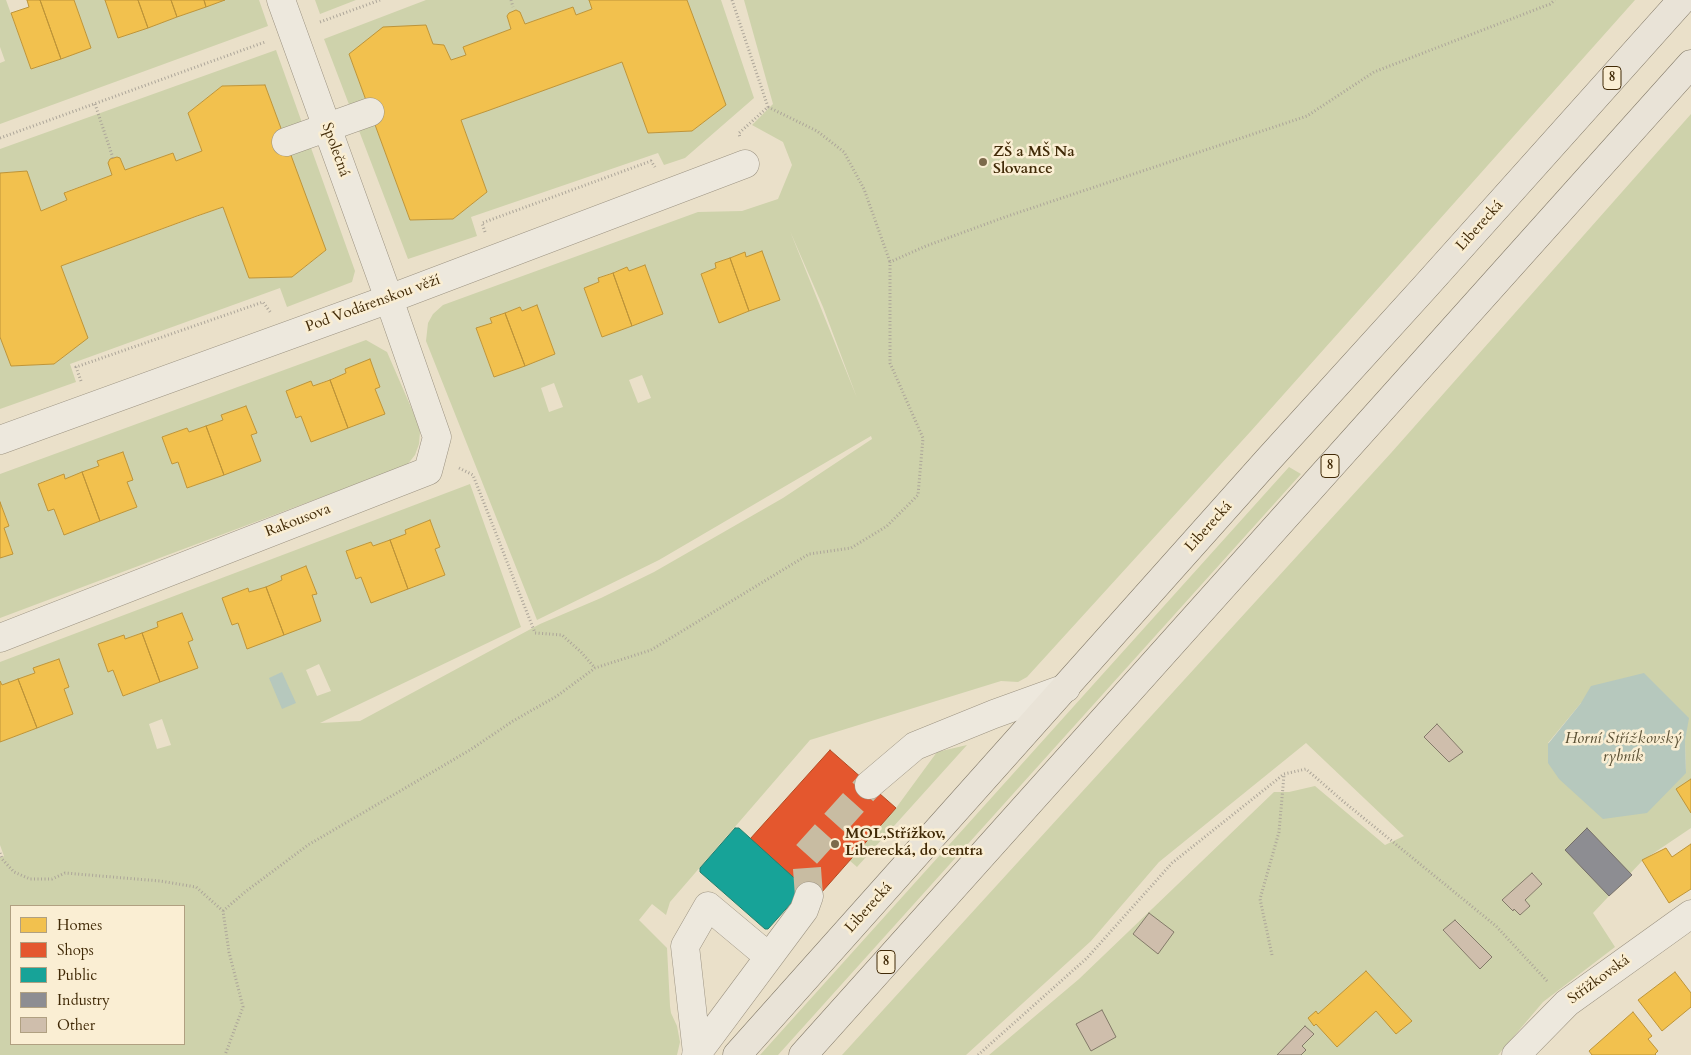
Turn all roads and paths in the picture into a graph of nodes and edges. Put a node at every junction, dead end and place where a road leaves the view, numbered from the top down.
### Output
1 (281, 0) edge
2 (380, 0) edge
3 (511, 0) edge
4 (732, 0) edge
5 (1555, 0) edge
6 (1682, 0) edge
7 (513, 7) dead end
8 (322, 21) dead end
9 (273, 40) dead end
10 (1691, 64) edge
11 (95, 104) junction
12 (768, 107) junction
13 (370, 112) dead end
14 (327, 128) junction
15 (0, 138) edge
16 (286, 142) dead end
17 (113, 158) dead end
18 (745, 164) joint
19 (890, 262) junction
20 (389, 299) junction
21 (274, 317) dead end
22 (82, 384) dead end
23 (0, 440) edge
24 (432, 454) junction
25 (0, 638) edge
26 (595, 668) junction
27 (1066, 688) junction
28 (1284, 774) junction
29 (869, 785) tunnel mouth
30 (0, 853) edge
31 (809, 896) tunnel mouth
32 (223, 911) junction
33 (1691, 914) edge
34 (1272, 955) dead end
35 (769, 957) junction
36 (1567, 1003) junction
37 (696, 1054) edge
38 (224, 1055) edge
39 (738, 1055) edge
40 (803, 1055) edge
41 (978, 1055) edge
42 (1516, 1055) edge

1 - 14 street, Společná
2 - 8 path
3 - 7 path
4 - 12 path
5 - 19 path
6 - 27 highway, Liberecká / 8
9 - 11 path
10 - 40 highway, 8
11 - 15 path
11 - 17 path
12 - 18 path
12 - 19 path
13 - 14 street
14 - 16 street
14 - 20 street, Společná
18 - 20 street, Pod Vodárenskou věží
19 - 26 path
20 - 23 street, Pod Vodárenskou věží
20 - 24 street, Rakousova
21 - 22 path
24 - 25 street, Rakousova
24 - 26 path
26 - 32 path
27 - 29 street
27 - 39 highway, Liberecká / 8
28 - 34 path
28 - 36 path
28 - 41 path
30 - 32 path
31 - 35 street
32 - 38 path
33 - 36 street, Střížkovská
35 - 37 street
35 - 37 street
36 - 42 street, Střížkovská

